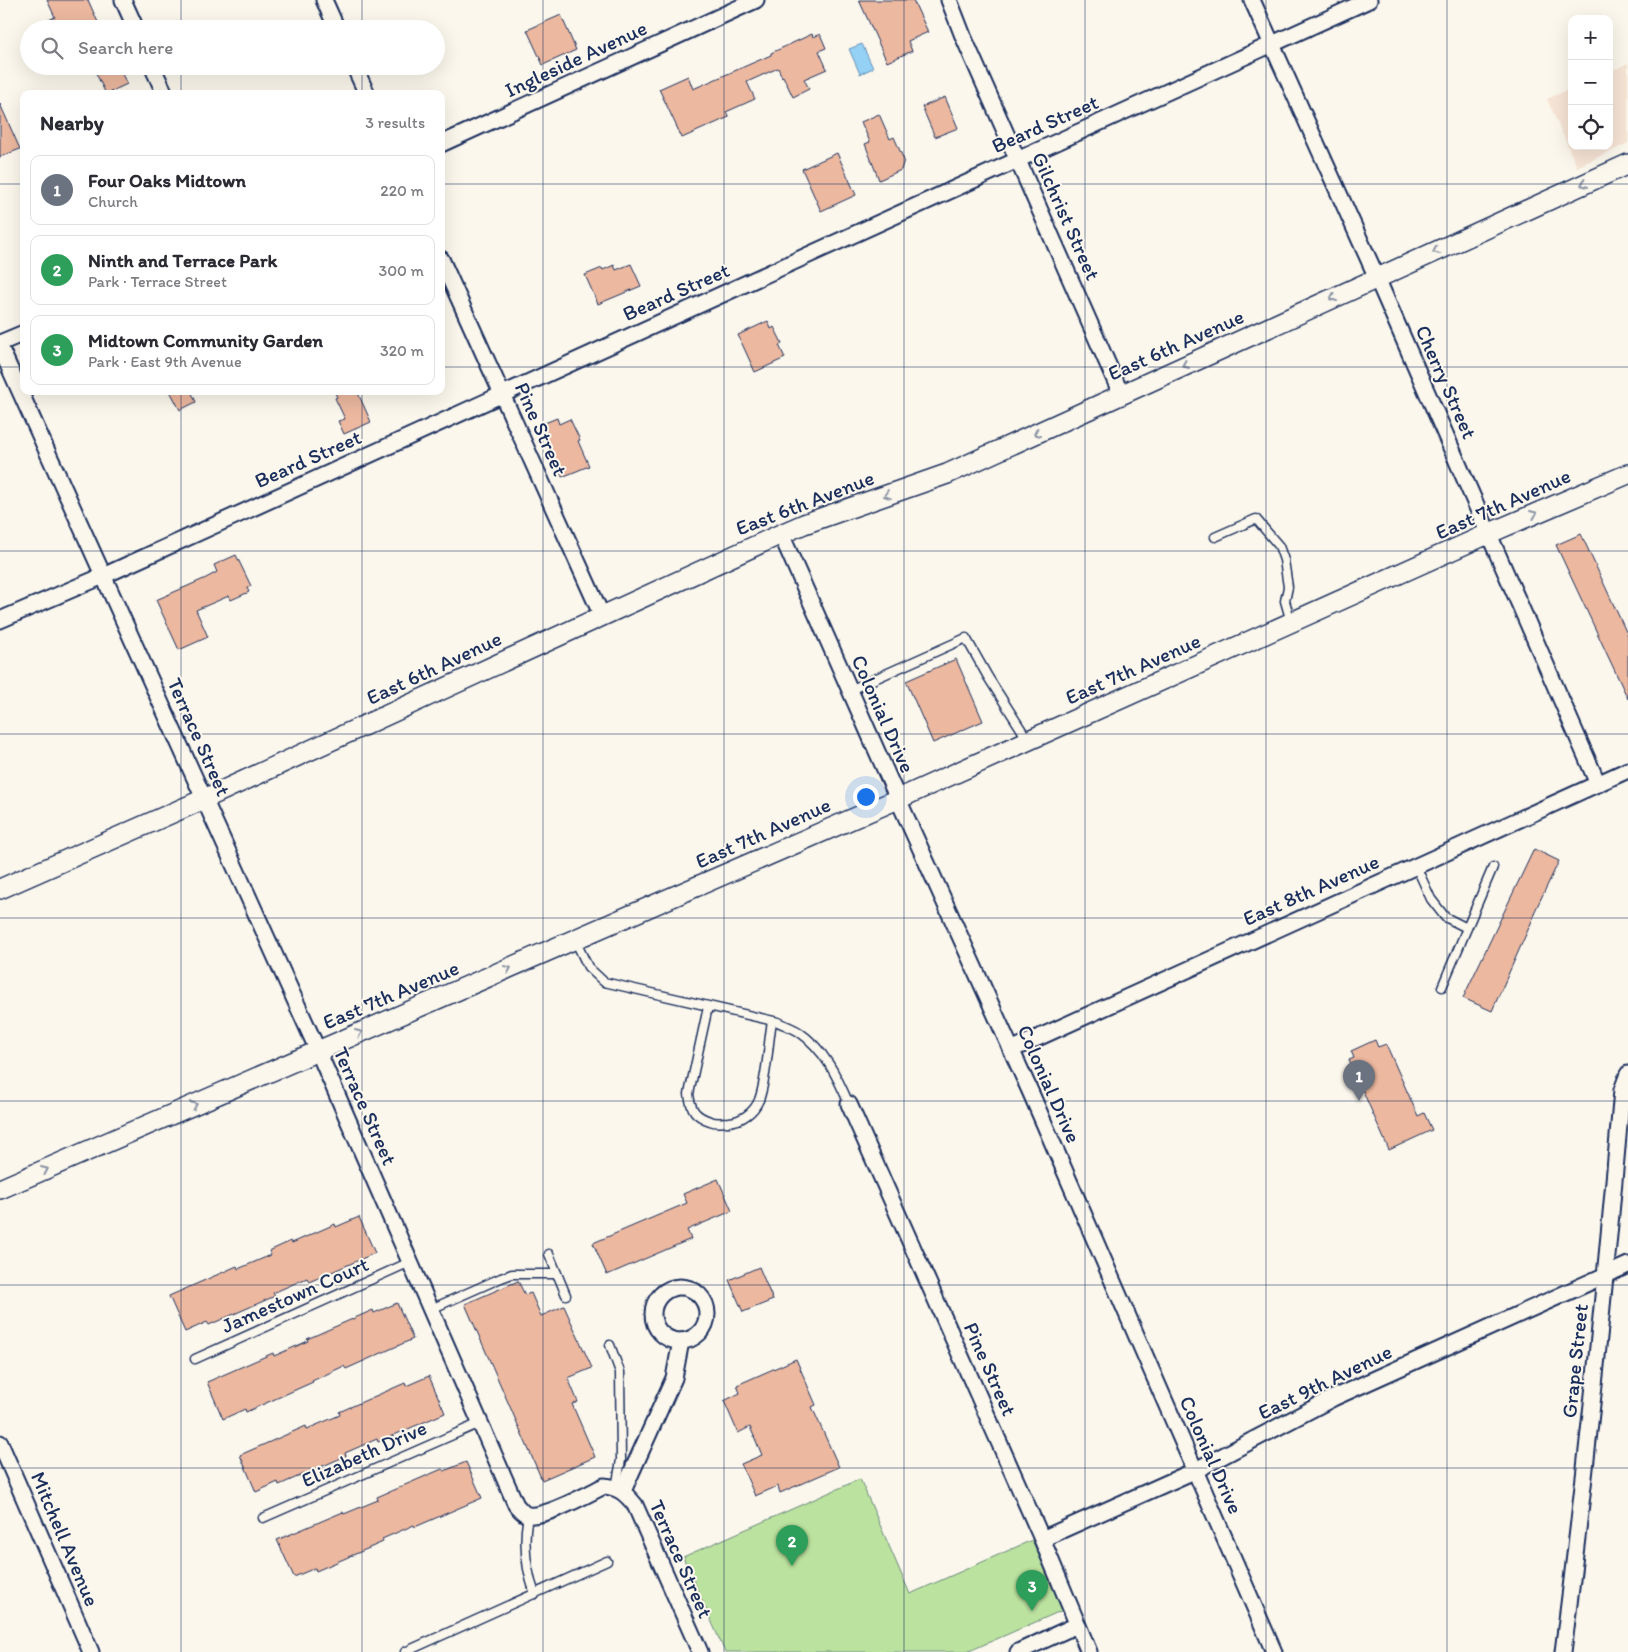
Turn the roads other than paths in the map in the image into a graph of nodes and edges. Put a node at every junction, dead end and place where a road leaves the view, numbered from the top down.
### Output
1 (123, 0) edge
2 (324, 0) edge
3 (756, 0) edge
4 (949, 0) edge
5 (1252, 0) edge
6 (1369, 0) edge
7 (740, 3) edge
8 (132, 20) edge
9 (333, 20) edge
10 (1272, 44) junction
11 (156, 75) edge
12 (358, 75) edge
13 (163, 90) edge
14 (364, 90) edge
15 (445, 142) edge
16 (1018, 160) junction
17 (1628, 164) edge
18 (445, 268) edge
19 (1377, 278) junction
20 (20, 335) edge
21 (0, 345) edge
22 (20, 390) edge
23 (502, 394) junction
24 (1121, 394) junction
25 (22, 395) edge
26 (1626, 475) edge
27 (1490, 533) junction
28 (781, 534) junction
29 (1215, 537) dead end
30 (103, 576) junction
31 (602, 616) junction
32 (0, 620) edge
33 (1291, 622) junction
34 (850, 690) junction
35 (1028, 740) junction
36 (1628, 770) edge
37 (1598, 784) junction
38 (204, 799) junction
39 (898, 799) junction
40 (1416, 866) junction
41 (1493, 867) dead end
42 (0, 889) edge
43 (1467, 928) junction
44 (575, 940) junction
45 (1442, 987) dead end
46 (708, 1007) junction
47 (772, 1021) junction
48 (1011, 1050) junction
49 (318, 1051) junction
50 (1628, 1074) edge
51 (849, 1104) joint
52 (0, 1190) edge
53 (549, 1254) dead end
54 (410, 1262) junction
55 (1628, 1265) edge
56 (557, 1274) junction
57 (1606, 1275) junction
58 (566, 1295) dead end
59 (431, 1309) junction
60 (681, 1341) dead end
61 (610, 1345) dead end
62 (195, 1359) dead end
63 (480, 1422) junction
64 (0, 1443) edge
65 (1194, 1472) junction
66 (620, 1490) junction
67 (528, 1515) junction
68 (262, 1518) dead end
69 (1042, 1539) junction
70 (607, 1561) dead end
71 (535, 1594) junction
72 (1077, 1625) junction
73 (91, 1652) edge
74 (405, 1652) edge
75 (700, 1652) edge
76 (1018, 1652) edge
77 (1089, 1652) edge
78 (1274, 1652) edge
79 (1563, 1652) edge

1 - 8 street
2 - 9 street
3 - 7 street, Ingleside Avenue
4 - 16 street, Gilchrist Street
5 - 10 street, Cherry Street
6 - 10 street, Beard Street
7 - 15 street, Ingleside Avenue
10 - 16 street, Beard Street
10 - 19 street, Cherry Street
11 - 13 street
12 - 14 street
16 - 23 street, Beard Street
16 - 24 street, Gilchrist Street
17 -> 19 street, East 6th Avenue
18 - 23 street, Pine Street
19 -> 24 street, East 6th Avenue
19 - 27 street, Cherry Street
20 - 21 street
21 - 22 street, Terrace Street
23 - 30 street, Beard Street
23 - 31 street, Pine Street
24 -> 28 street, East 6th Avenue
25 - 30 street, Terrace Street
27 -> 26 street, East 7th Avenue
27 - 33 street, East 7th Avenue
27 - 37 street, Cherry Street
28 - 31 street, East 6th Avenue
28 - 34 street, Colonial Drive
29 - 33 lane
30 - 32 street, Beard Street
30 - 38 street, Terrace Street
31 - 38 street, East 6th Avenue
33 - 35 street, East 7th Avenue
34 - 35 lane
34 - 39 street, Colonial Drive
35 - 39 street, East 7th Avenue
36 - 37 street, East 8th Avenue
37 - 40 street, East 8th Avenue
38 - 42 street, East 6th Avenue
38 - 49 street, Terrace Street
39 - 44 street, East 7th Avenue
39 - 48 street, Colonial Drive
40 - 43 lane
40 - 48 street, East 8th Avenue
41 - 43 lane
43 - 45 lane
44 - 46 lane
49 -> 44 street, East 7th Avenue
46 - 47 lane
46 - 47 lane
47 - 51 lane
48 - 65 street, Colonial Drive
52 -> 49 street, East 7th Avenue
49 - 54 street, Terrace Street
50 - 57 street, Grape Street
51 - 69 street, Pine Street
53 - 56 lane
54 - 59 street, Terrace Street
54 - 62 lane, Jamestown Court
55 - 57 street, East 9th Avenue
56 - 58 lane
56 - 59 lane
57 - 65 street, East 9th Avenue
57 - 79 street, Grape Street
59 - 63 street, Terrace Street
60 - 66 street
61 - 66 lane
63 - 67 street, Terrace Street
63 - 68 lane, Elizabeth Drive
64 - 73 street, Mitchell Avenue
65 - 69 street, East 9th Avenue
65 - 78 street, Colonial Drive
66 - 67 street
66 - 75 street, Terrace Street
67 - 71 lane
69 - 72 street, Pine Street
70 - 71 lane
71 - 74 lane
72 - 76 street
72 - 77 street, Pine Street

